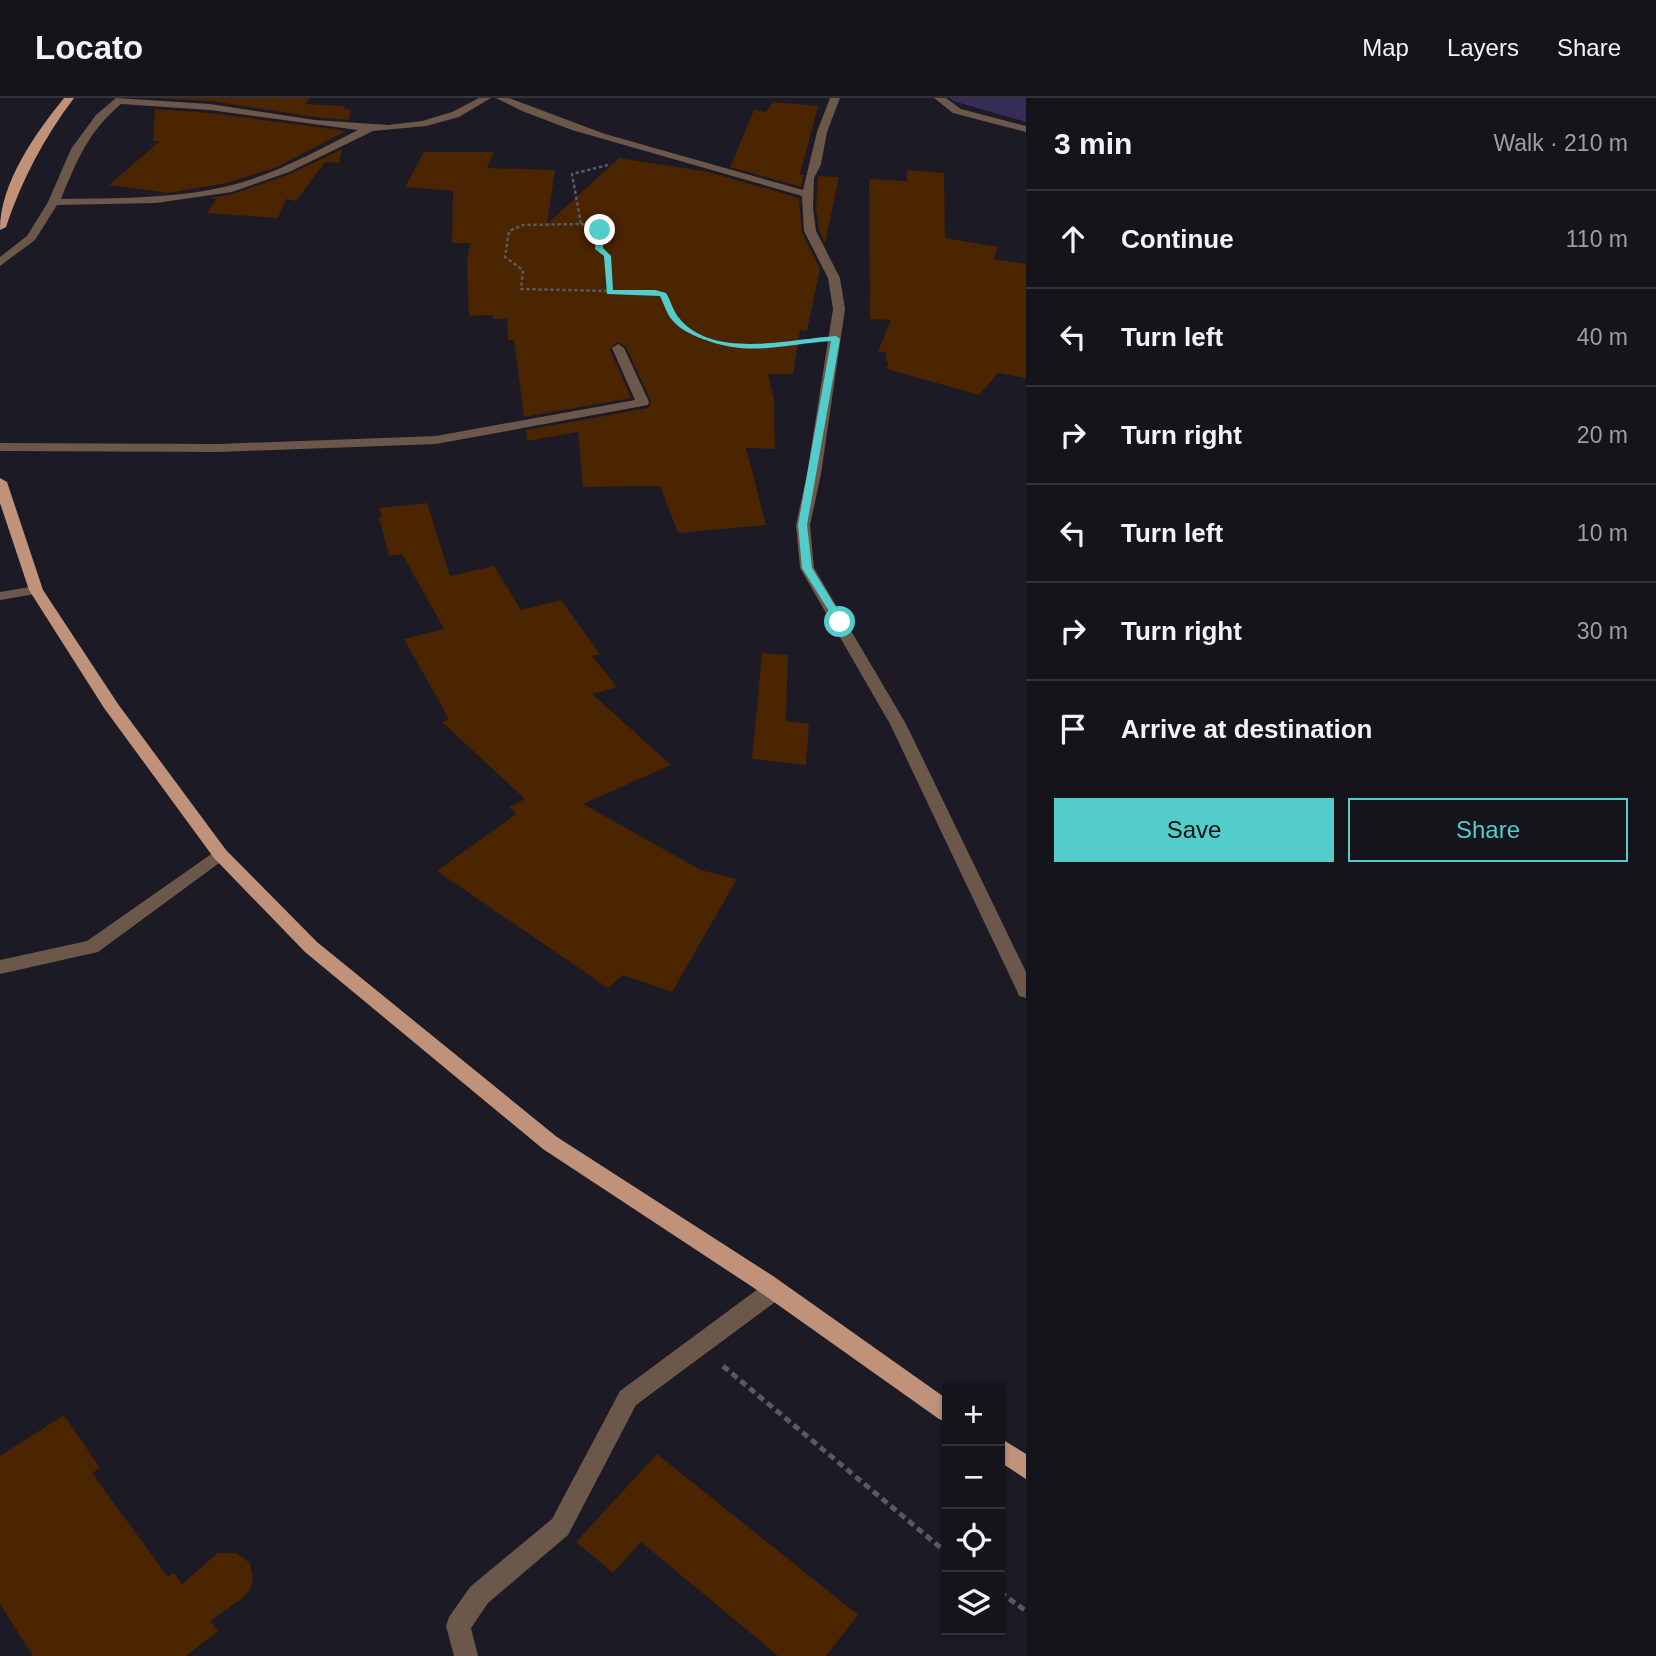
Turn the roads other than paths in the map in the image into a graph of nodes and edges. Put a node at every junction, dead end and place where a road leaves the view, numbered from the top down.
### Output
1 (69, 98) edge
2 (486, 98) edge
3 (502, 98) edge
4 (835, 98) edge
5 (939, 98) edge
6 (121, 99) edge
7 (374, 127) junction
8 (1026, 129) edge
9 (808, 194) junction
10 (54, 202) junction
11 (0, 228) edge
12 (0, 263) edge
13 (618, 348) dead end
14 (0, 447) edge
15 (0, 482) edge
16 (36, 590) junction
17 (0, 596) edge
18 (220, 854) junction
19 (0, 967) edge
20 (1026, 991) edge
21 (774, 1290) junction
22 (942, 1408) edge
23 (1005, 1453) edge
24 (1026, 1468) edge
25 (466, 1656) edge

1 - 11 main road
2 - 7 street
3 - 9 street
4 - 9 street
5 - 8 street
6 - 7 street
6 - 10 street
7 - 10 street
9 - 20 street
10 - 12 street
13 - 14 street
15 - 16 main road
16 - 17 street
16 - 18 main road
18 - 19 street
18 - 21 main road
21 - 22 main road
21 - 25 street
23 - 24 main road

